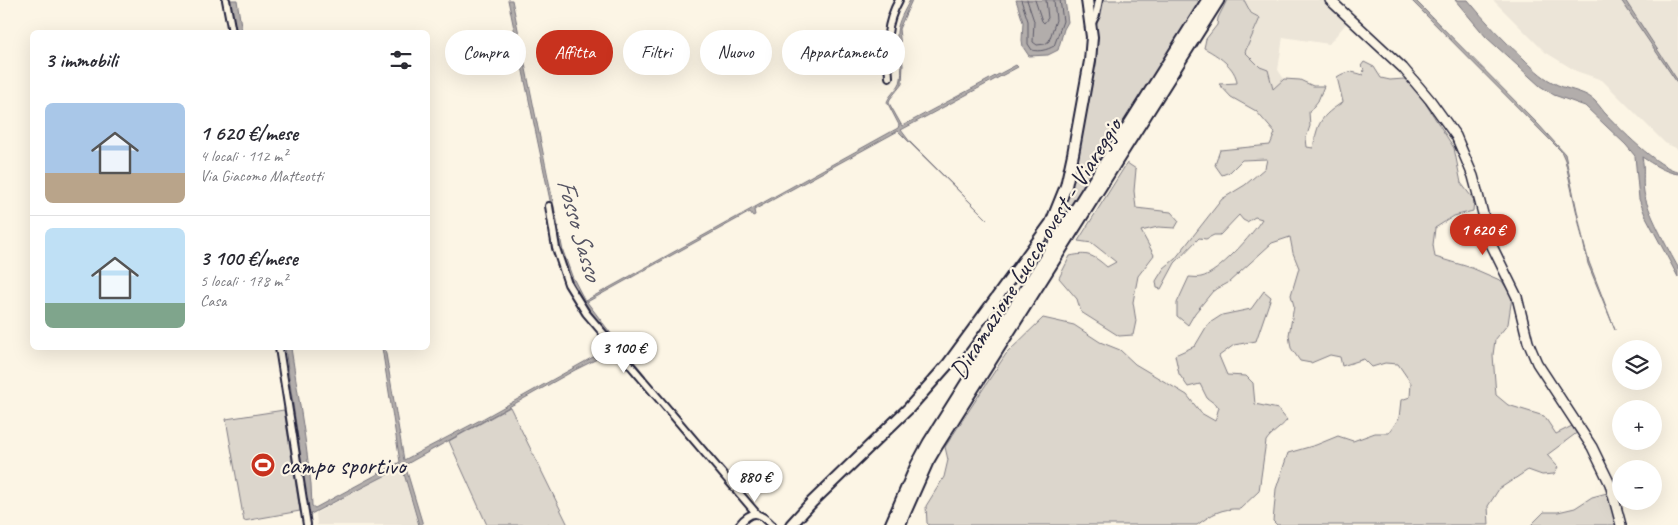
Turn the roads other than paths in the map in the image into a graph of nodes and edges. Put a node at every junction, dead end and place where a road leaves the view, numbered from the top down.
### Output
1 (226, 0) edge
2 (898, 0) edge
3 (1088, 0) edge
4 (1099, 0) edge
5 (1208, 0) edge
6 (1218, 0) edge
7 (1330, 0) edge
8 (1091, 25) junction
9 (232, 30) edge
10 (1177, 56) junction
11 (889, 77) dead end
12 (549, 206) dead end
13 (279, 350) edge
14 (933, 444) junction
15 (756, 513) junction
16 (307, 525) edge
17 (739, 525) edge
18 (772, 525) edge
19 (791, 525) edge
20 (890, 525) edge
21 (899, 525) edge
22 (1622, 525) edge

1 - 9 street
2 - 11 street
3 - 8 main road
4 - 8 street
5 - 10 highway, Diramazione Lucca ovest - Viareggio
6 - 10 highway, Diramazione Lucca ovest - Viareggio
7 - 22 main road
8 - 19 main road
10 - 14 highway, Diramazione Lucca ovest - Viareggio
10 - 14 highway, Diramazione Lucca ovest - Viareggio
12 - 15 street
13 - 16 street
14 - 20 highway, Diramazione Lucca ovest - Viareggio
14 - 21 highway, Diramazione Lucca ovest - Viareggio
15 - 17 street
15 - 18 street

